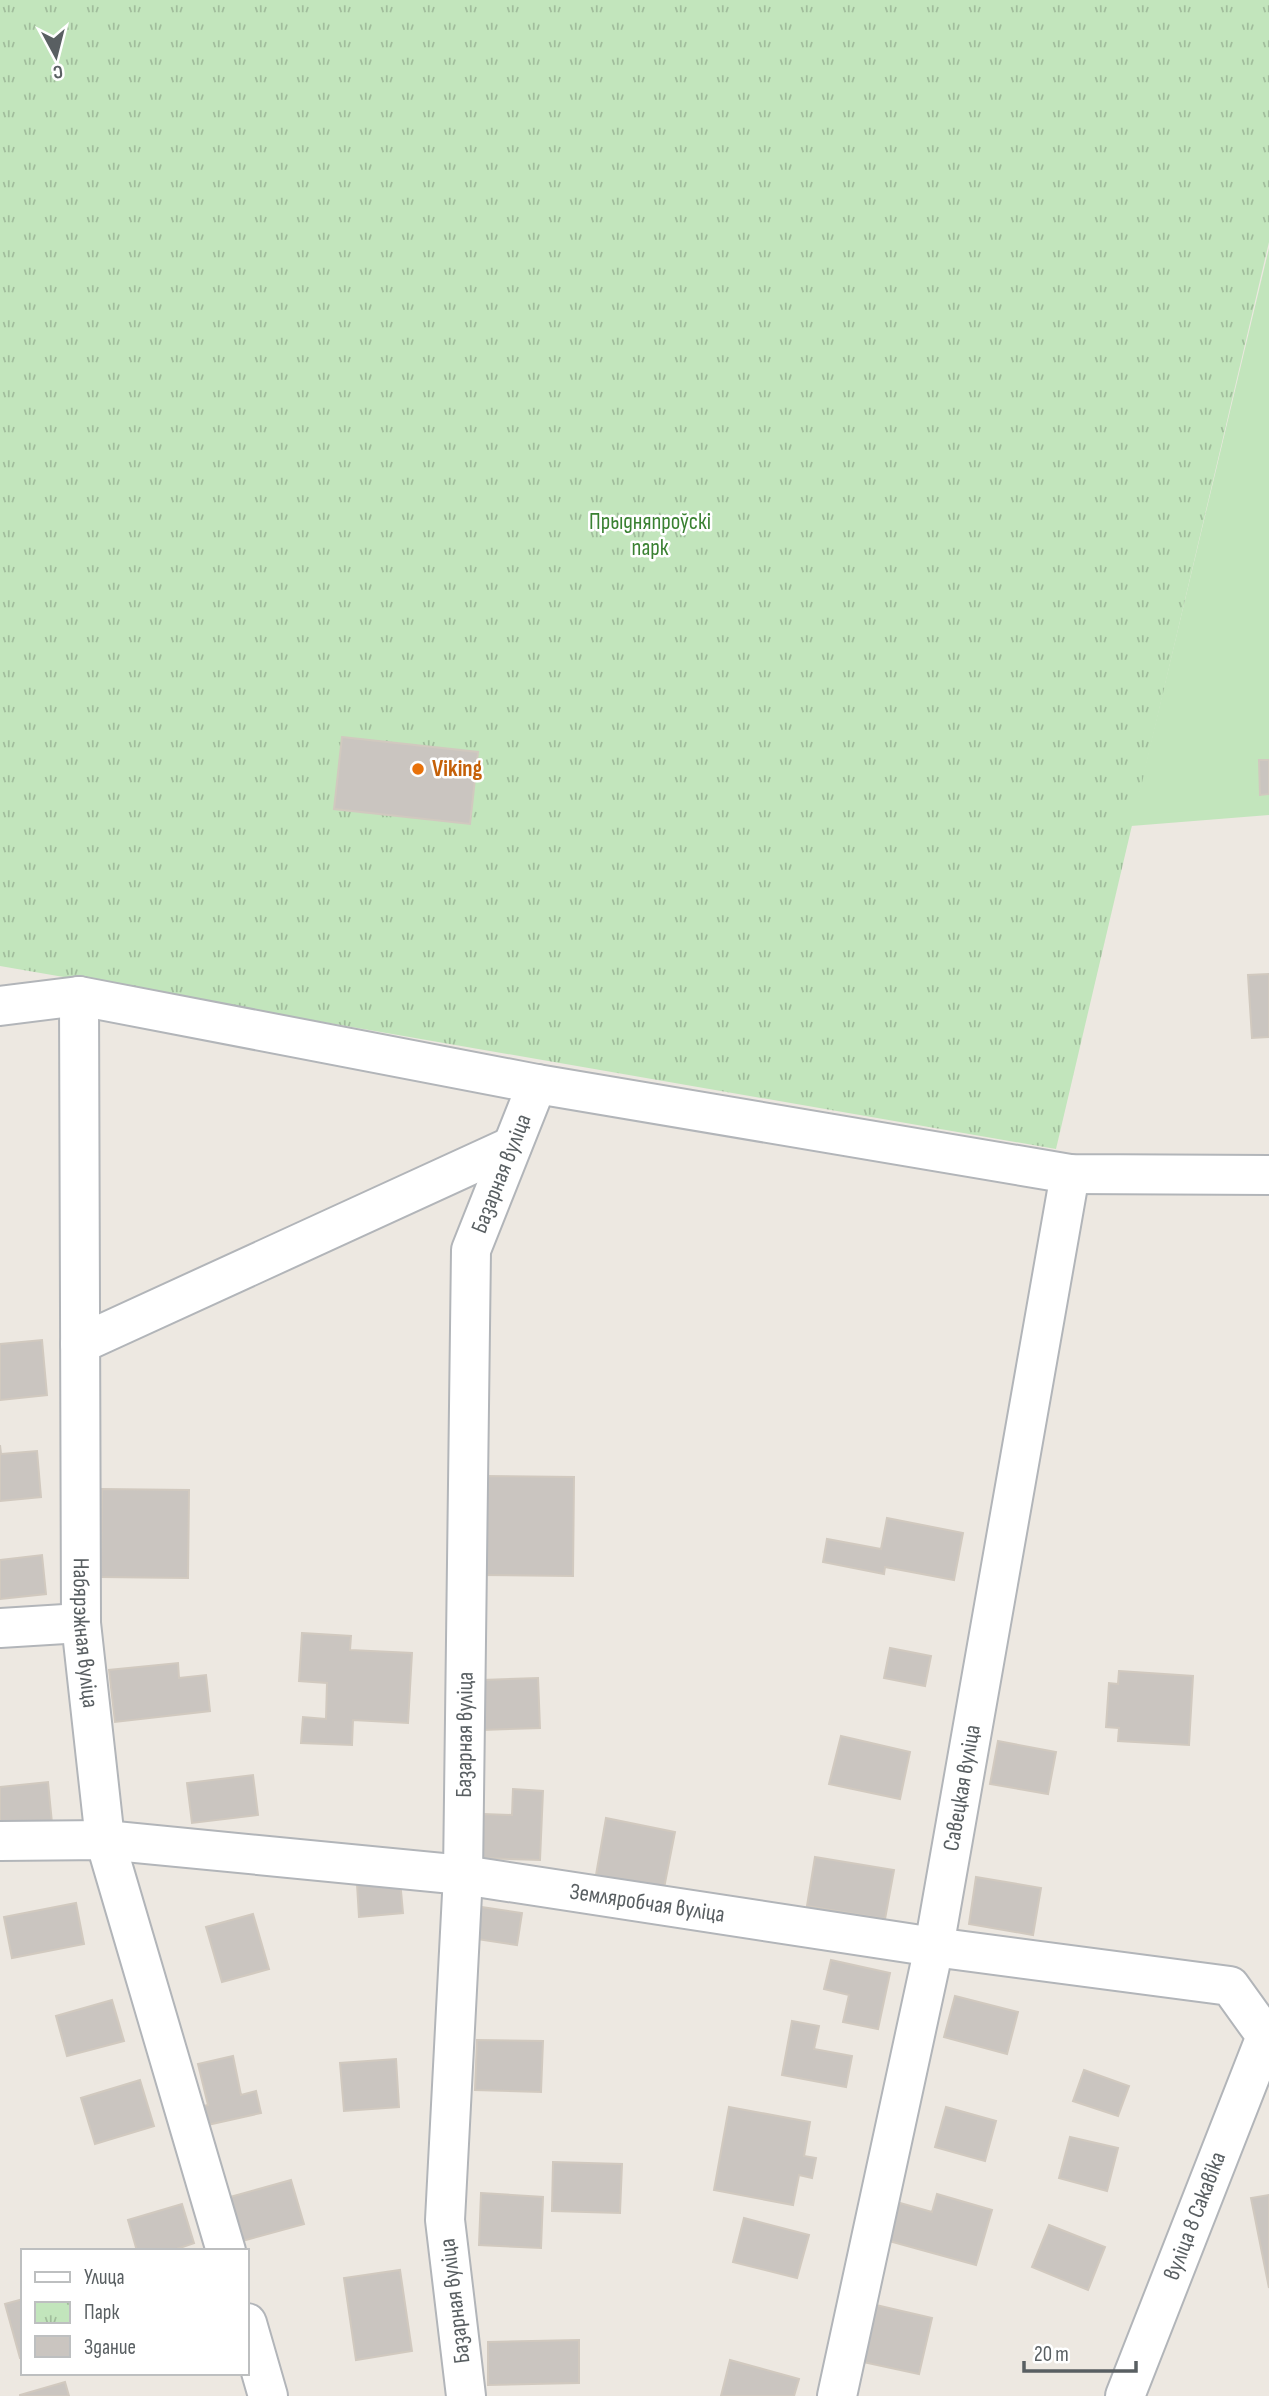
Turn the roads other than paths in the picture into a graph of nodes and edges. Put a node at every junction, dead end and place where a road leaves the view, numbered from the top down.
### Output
1 (79, 996) junction
2 (0, 1006) edge
3 (537, 1084) junction
4 (512, 1146) junction
5 (1070, 1174) junction
6 (1269, 1175) edge
7 (80, 1344) junction
8 (81, 1623) junction
9 (0, 1628) edge
10 (105, 1840) junction
11 (0, 1841) edge
12 (463, 1875) junction
13 (934, 1947) junction
14 (1266, 2036) joint
15 (225, 2249) edge
16 (248, 2326) edge
17 (268, 2396) edge
18 (466, 2396) edge
19 (838, 2396) edge
20 (1125, 2396) edge

1 - 2 street
1 - 3 street
1 - 7 street, Набярэжная вуліца
3 - 4 street, Базарная вуліца
3 - 5 street
4 - 7 street
4 - 12 street, Базарная вуліца
5 - 6 street
5 - 13 street, Савецкая вуліца
7 - 8 street, Набярэжная вуліца
8 - 9 street
8 - 10 street, Набярэжная вуліца
10 - 11 street, Земляробчая вуліца
10 - 12 street, Земляробчая вуліца
10 - 15 street, Набярэжная вуліца
12 - 13 street, Земляробчая вуліца
12 - 18 street, Базарная вуліца
13 - 14 street, Земляробчая вуліца
13 - 19 street, Савецкая вуліца
14 - 20 street, вуліца 8 Сакавіка
16 - 17 street

